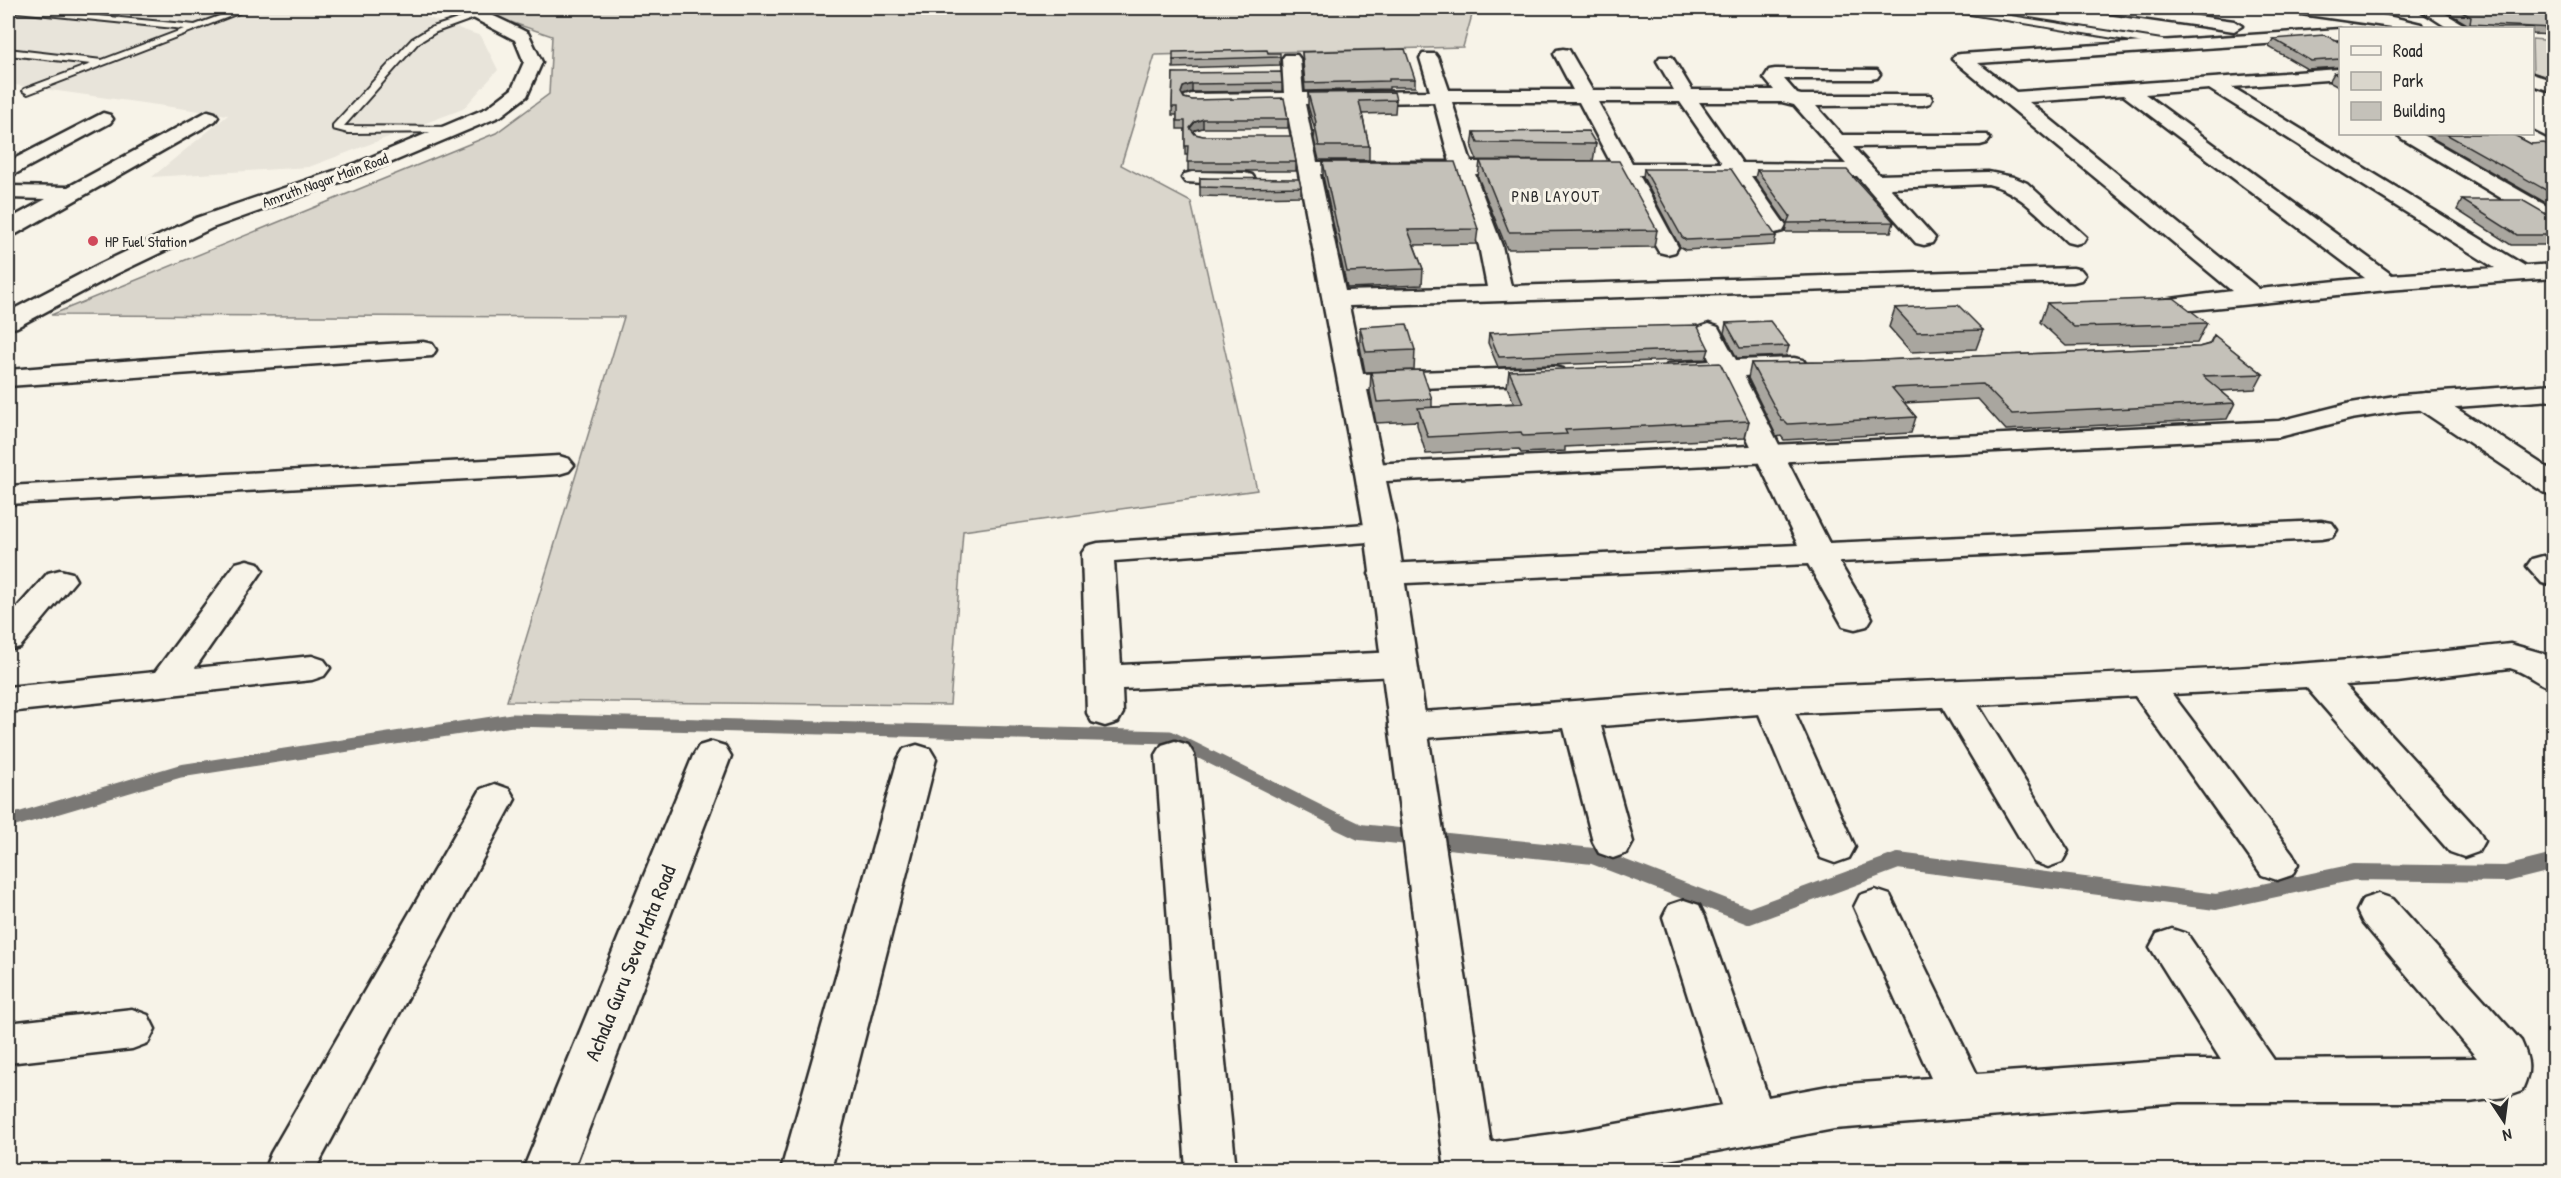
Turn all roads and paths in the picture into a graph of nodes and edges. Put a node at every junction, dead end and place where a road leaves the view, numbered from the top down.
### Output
1 (20, 8) edge
2 (248, 8) edge
3 (456, 8) edge
4 (2110, 8) edge
5 (2294, 8) edge
6 (2351, 8) edge
7 (2426, 8) edge
8 (1964, 10) dead end
9 (479, 15) junction
10 (2389, 21) junction
11 (196, 27) junction
12 (2411, 27) edge
13 (2457, 27) edge
14 (2339, 34) edge
15 (2298, 36) junction
16 (2168, 44) junction
17 (8, 52) edge
18 (1563, 54) dead end
19 (1429, 58) dead end
20 (1666, 61) dead end
21 (104, 62) junction
22 (1269, 73) edge
23 (1871, 74) dead end
24 (2339, 74) edge
25 (2311, 76) junction
26 (2534, 80) edge
27 (2212, 83) junction
28 (2553, 87) edge
29 (2128, 90) junction
30 (28, 91) dead end
31 (2339, 92) edge
32 (1443, 96) junction
33 (1294, 97) junction
34 (1586, 97) junction
35 (1687, 98) junction
36 (2012, 98) junction
37 (1795, 99) junction
38 (1923, 99) dead end
39 (1192, 100) edge
40 (208, 117) dead end
41 (103, 119) dead end
42 (455, 130) junction
43 (2410, 135) edge
44 (2524, 135) edge
45 (1980, 139) dead end
46 (1835, 141) junction
47 (2553, 151) edge
48 (1462, 168) junction
49 (1624, 169) junction
50 (1736, 169) junction
51 (8, 170) edge
52 (1304, 176) junction
53 (1866, 176) junction
54 (1192, 178) dead end
55 (1268, 179) edge
56 (8, 192) edge
57 (72, 193) junction
58 (2553, 220) edge
59 (1775, 226) dead end
60 (8, 229) edge
61 (2075, 237) dead end
62 (1924, 238) dead end
63 (1667, 247) dead end
64 (2553, 271) edge
65 (2521, 274) junction
66 (2073, 275) dead end
67 (2387, 283) junction
68 (1500, 293) junction
69 (2255, 298) junction
70 (1335, 299) junction
71 (2172, 305) edge
72 (8, 322) edge
73 (1709, 332) dead end
74 (423, 350) dead end
75 (1824, 365) edge
76 (1729, 369) junction
77 (1647, 372) edge
78 (1576, 374) edge
79 (8, 378) edge
80 (1352, 382) junction
81 (2553, 392) edge
82 (2426, 401) junction
83 (1771, 455) junction
84 (559, 465) dead end
85 (1370, 473) junction
86 (2553, 486) edge
87 (8, 495) edge
88 (2321, 530) dead end
89 (1381, 532) junction
90 (1818, 554) junction
91 (247, 570) dead end
92 (1385, 574) junction
93 (60, 580) dead end
94 (1855, 618) dead end
95 (8, 639) edge
96 (1398, 664) junction
97 (312, 668) dead end
98 (2316, 675) junction
99 (2553, 677) edge
100 (1103, 678) junction
101 (165, 684) junction
102 (2145, 684) junction
103 (1953, 694) junction
104 (8, 700) edge
105 (1772, 701) junction
106 (1105, 713) dead end
107 (1579, 714) junction
108 (1408, 726) junction
109 (1175, 755) dead end
110 (712, 756) dead end
111 (917, 759) dead end
112 (495, 799) dead end
113 (2464, 841) dead end
114 (1613, 842) dead end
115 (1835, 847) dead end
116 (2048, 851) dead end
117 (2277, 864) dead end
118 (1875, 907) dead end
119 (2379, 911) dead end
120 (1684, 917) dead end
121 (2172, 947) dead end
122 (132, 1029) dead end
123 (8, 1043) edge
124 (2262, 1081) junction
125 (1964, 1098) junction
126 (1752, 1122) junction
127 (289, 1170) edge
128 (548, 1170) edge
129 (806, 1170) edge
130 (1211, 1170) edge
131 (1470, 1170) edge

1 - 11 lane
2 - 11 lane
3 - 9 street, Amruth Nagar Main Road
4 - 15 street
5 - 10 street
6 - 10 lane
7 - 13 street
8 - 16 lane
9 - 42 street, Amruth Nagar Main Road
9 - 42 lane
10 - 12 street
11 - 21 lane
14 - 15 street
15 - 16 street
16 - 36 street
17 - 21 lane
18 - 34 street
19 - 32 street
20 - 35 street
21 - 30 lane
22 - 33 street
23 - 37 street
24 - 25 street
25 - 27 street
25 - 31 street
26 - 28 street
27 - 29 street
27 - 65 street
29 - 36 street
29 - 67 street
32 - 33 street
32 - 34 street
32 - 48 street
33 - 39 street
33 - 52 street
34 - 35 street
34 - 49 street
35 - 37 street
35 - 50 street
36 - 69 street
37 - 38 street
37 - 46 street
40 - 57 street
41 - 51 street
42 - 72 street, Amruth Nagar Main Road
43 - 58 street
44 - 47 street
45 - 46 street
46 - 53 street
48 - 49 street
48 - 52 street
48 - 68 street
49 - 50 street
49 - 63 street
50 - 53 street
50 - 59 street
52 - 70 street
53 - 61 street
53 - 62 street
54 - 55 street
56 - 57 street
57 - 60 street
64 - 65 street
65 - 67 street
66 - 68 street
67 - 69 street
68 - 70 street
69 - 71 street
70 - 80 street
73 - 76 street
74 - 79 street
75 - 76 street
76 - 77 street
76 - 83 street
78 - 80 street
80 - 85 street
81 - 82 street
82 - 83 street
82 - 86 street
83 - 85 street
83 - 90 street
84 - 87 street
85 - 89 street
88 - 90 street
89 - 92 street
89 - 100 street
90 - 92 street
90 - 94 street
91 - 101 street
92 - 96 street
93 - 95 street
96 - 100 street
96 - 108 street
97 - 101 street
98 - 99 street
98 - 102 street
98 - 113 street
100 - 106 street
101 - 104 street
102 - 103 street
102 - 117 street
103 - 105 street
103 - 116 street
105 - 107 street
105 - 115 street
107 - 108 street
107 - 114 street
108 - 131 street
109 - 130 street
110 - 128 street, Achala Guru Seva Mata Road
111 - 129 street
112 - 127 street
118 - 125 street
119 - 124 street
120 - 126 street
121 - 124 street
122 - 123 street
124 - 125 street
125 - 126 street
126 - 131 street

